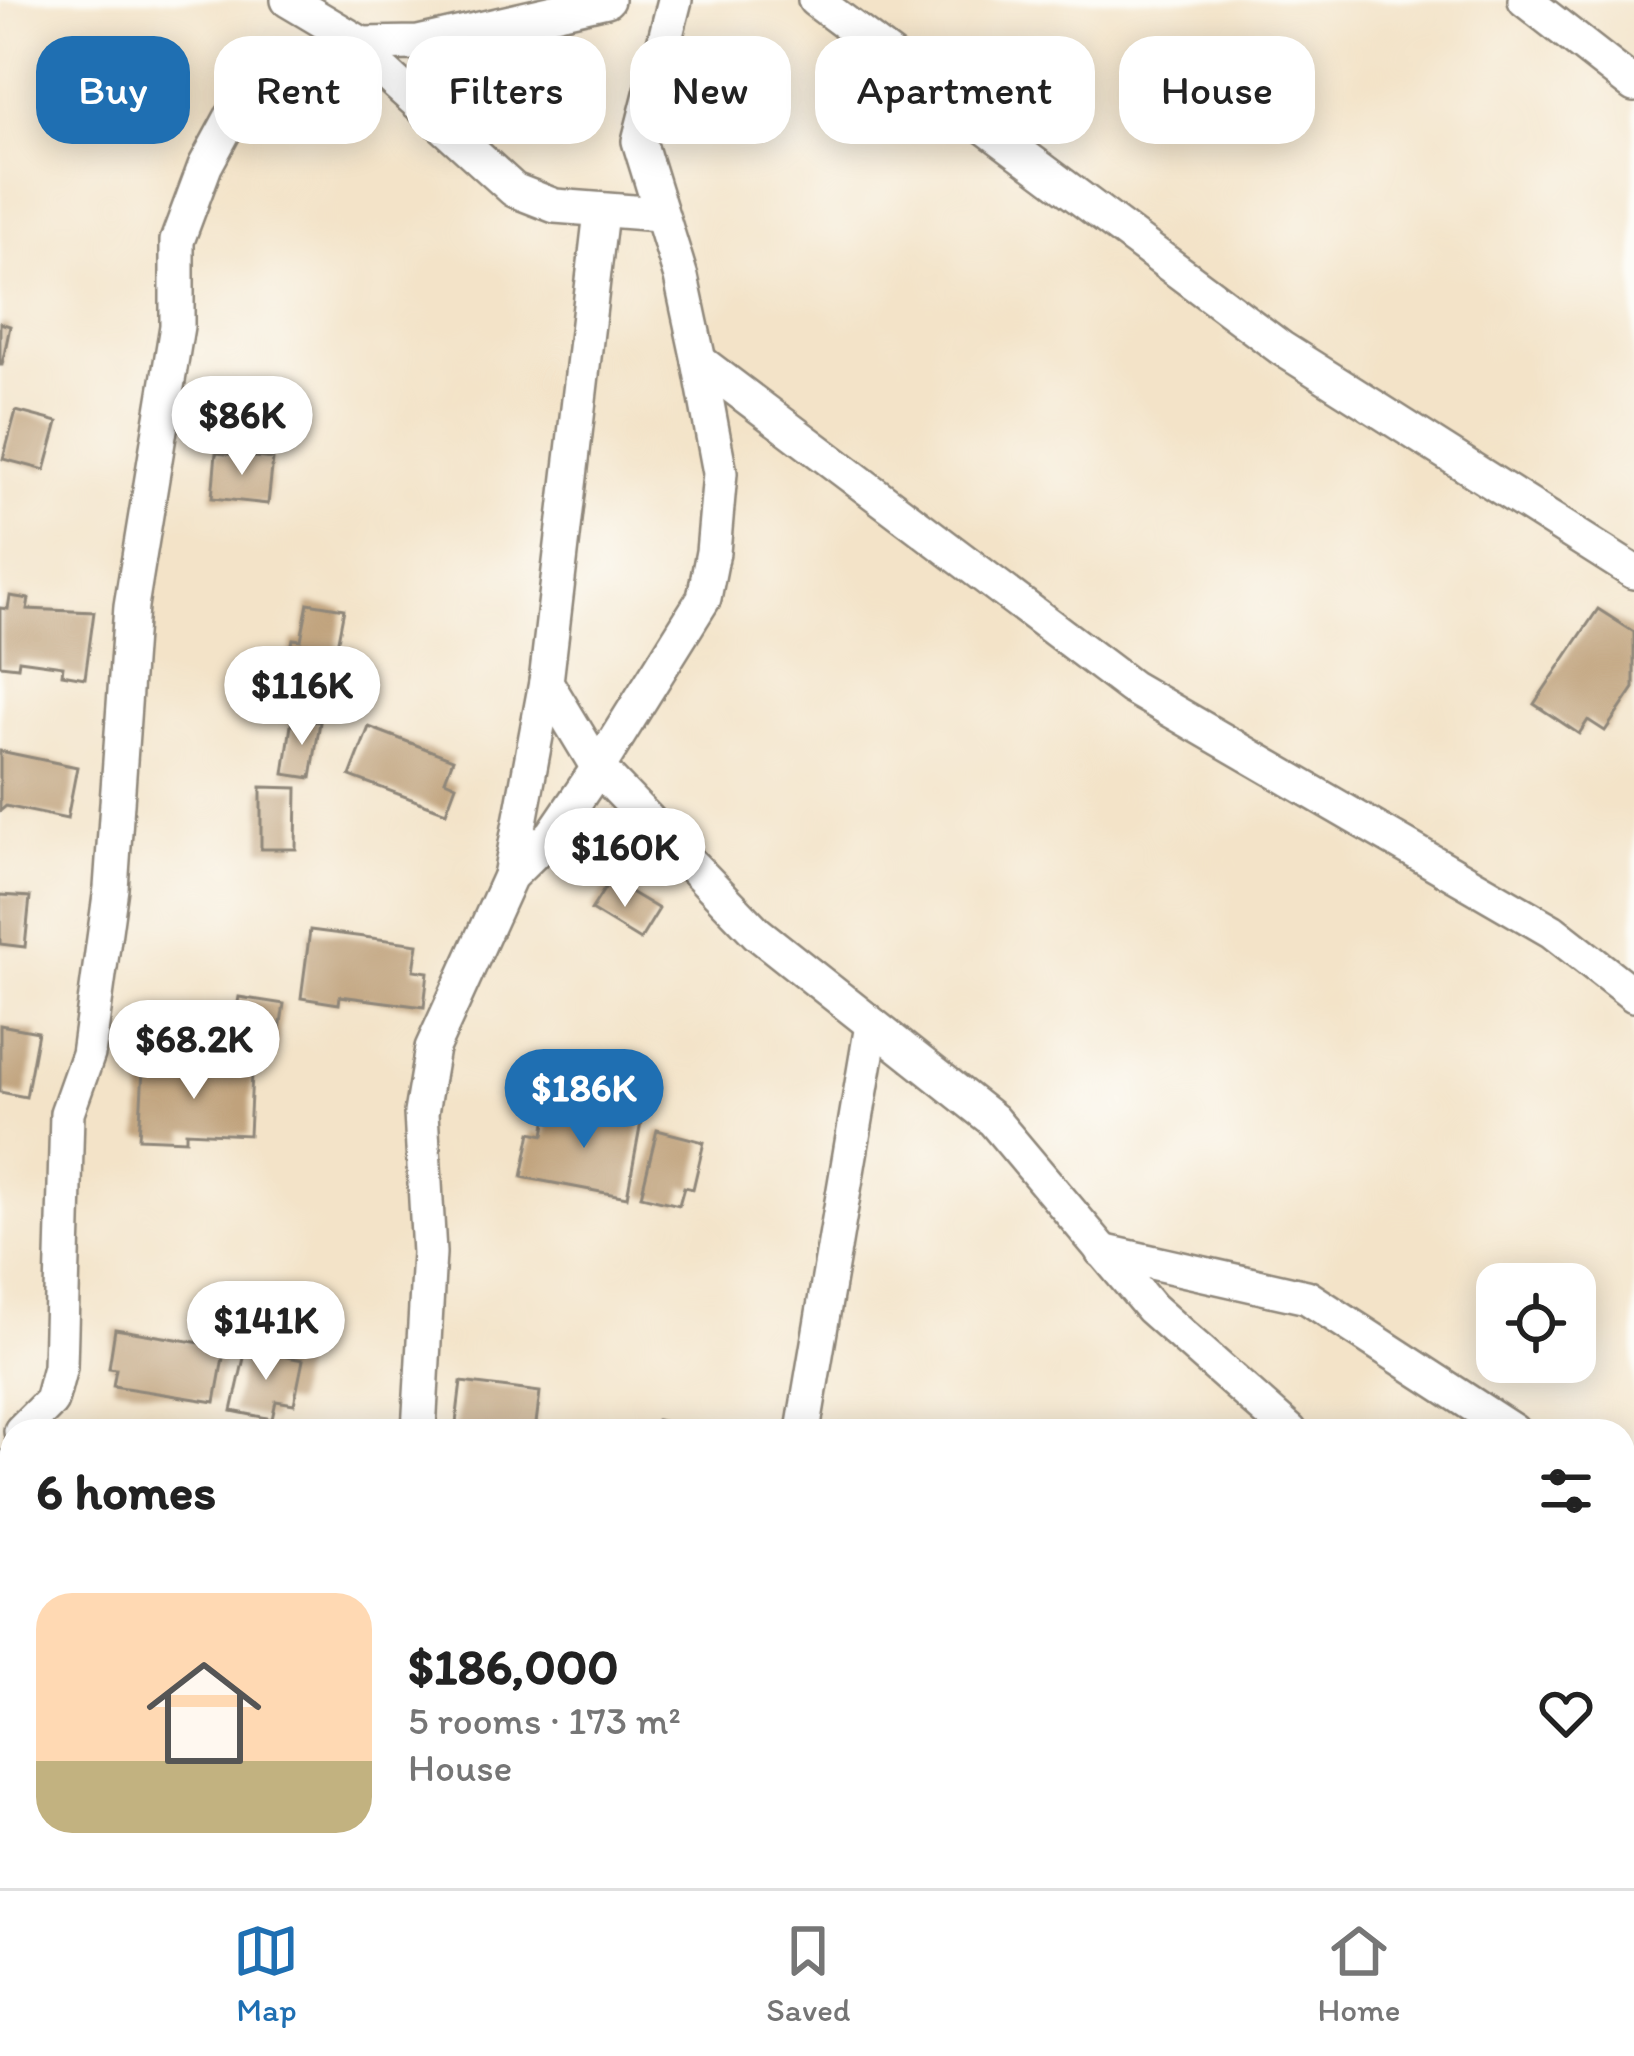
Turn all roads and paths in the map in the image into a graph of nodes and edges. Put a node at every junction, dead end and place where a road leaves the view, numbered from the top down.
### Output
1 (288, 0) edge
2 (608, 0) edge
3 (675, 0) edge
4 (815, 0) edge
5 (1525, 0) edge
6 (349, 36) edge
7 (382, 44) edge
8 (382, 72) edge
9 (1634, 86) edge
10 (217, 144) edge
11 (601, 212) junction
12 (658, 214) junction
13 (699, 361) junction
14 (1634, 572) edge
15 (546, 682) junction
16 (598, 768) junction
17 (510, 875) junction
18 (1634, 995) edge
19 (872, 1025) junction
20 (1102, 1251) junction
21 (33, 1419) edge
22 (419, 1419) edge
23 (804, 1419) edge
24 (1276, 1419) edge
25 (1494, 1419) edge

1 - 6 street
2 - 7 street
3 - 12 street
4 - 14 street
5 - 9 street
8 - 11 street
10 - 21 street
11 - 12 street
11 - 15 street
12 - 13 street
13 - 16 street
13 - 18 street
15 - 16 street
15 - 17 street
16 - 17 street
16 - 19 street
17 - 22 street
19 - 20 street
19 - 23 street
20 - 24 street
20 - 25 street

